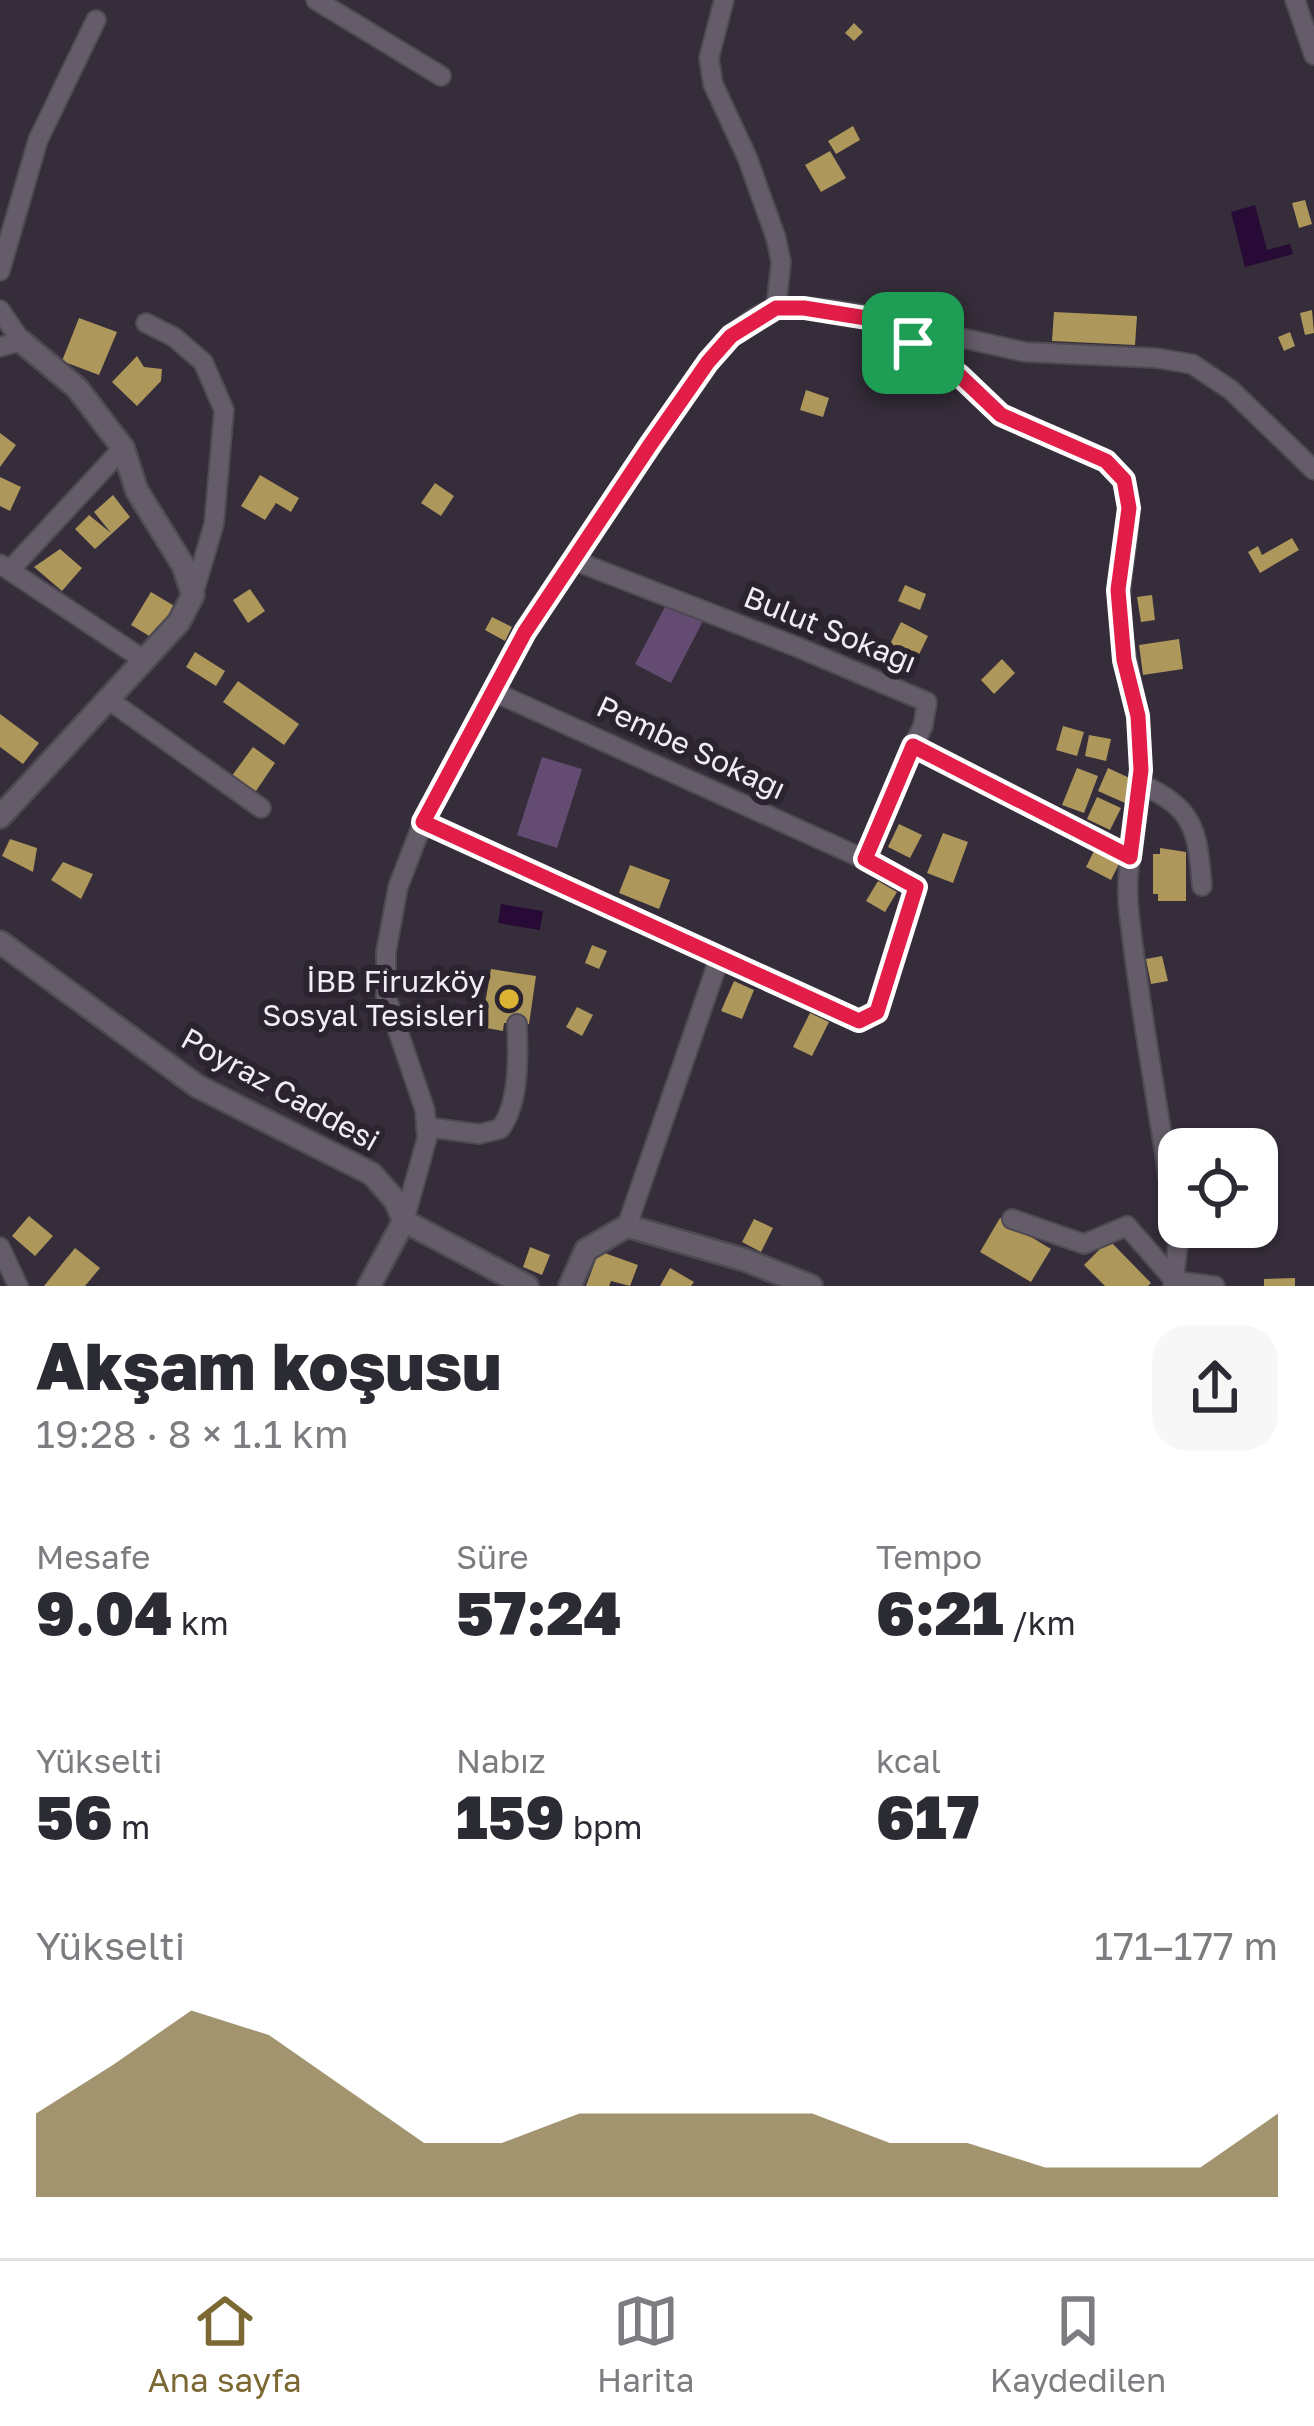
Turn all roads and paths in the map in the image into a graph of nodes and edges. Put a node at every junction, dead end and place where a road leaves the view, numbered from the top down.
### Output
1 (316, 0) edge
2 (724, 0) edge
3 (1295, 0) edge
4 (95, 20) dead end
5 (1314, 55) edge
6 (441, 76) dead end
7 (0, 271) edge
8 (776, 308) junction
9 (0, 310) edge
10 (146, 322) dead end
11 (891, 322) junction
12 (11, 344) edge
13 (123, 448) junction
14 (1314, 470) edge
15 (573, 560) junction
16 (5, 567) edge
17 (193, 595) junction
18 (144, 660) junction
19 (493, 691) junction
20 (109, 700) junction
21 (913, 746) junction
22 (1139, 784) junction
23 (261, 808) dead end
24 (0, 817) edge
25 (423, 822) junction
26 (1130, 857) junction
27 (865, 859) junction
28 (1202, 886) dead end
29 (0, 942) edge
30 (718, 959) junction
31 (517, 1024) dead end
32 (426, 1127) junction
33 (1012, 1219) dead end
34 (404, 1221) junction
35 (627, 1226) junction
36 (0, 1247) edge
37 (1174, 1284) edge
38 (18, 1286) edge
39 (369, 1286) edge
40 (526, 1286) edge
41 (570, 1286) edge
42 (812, 1286) edge
43 (1215, 1286) edge

1 - 6 street
2 - 8 street
3 - 5 street
4 - 7 street
8 - 11 street
8 - 15 street
9 - 12 street
10 - 17 street
11 - 14 street
11 - 22 street
12 - 13 street
13 - 16 street
13 - 17 street
15 - 19 street
15 - 21 street, Bulut Sokağı
16 - 18 street
17 - 18 street
18 - 20 street
19 - 25 street
19 - 27 street, Pembe Sokağı
20 - 23 street
20 - 24 street
21 - 26 street
21 - 27 street
22 - 26 street
22 - 28 street
25 - 30 street
25 - 32 street
26 - 37 street
27 - 30 street, Pembe Sokağı
29 - 34 street, Poyraz Caddesi
30 - 35 street
31 - 32 street
32 - 34 street
33 - 37 street
34 - 39 street
34 - 40 street, Poyraz Caddesi
35 - 41 street
35 - 42 street
36 - 38 street
37 - 43 street

